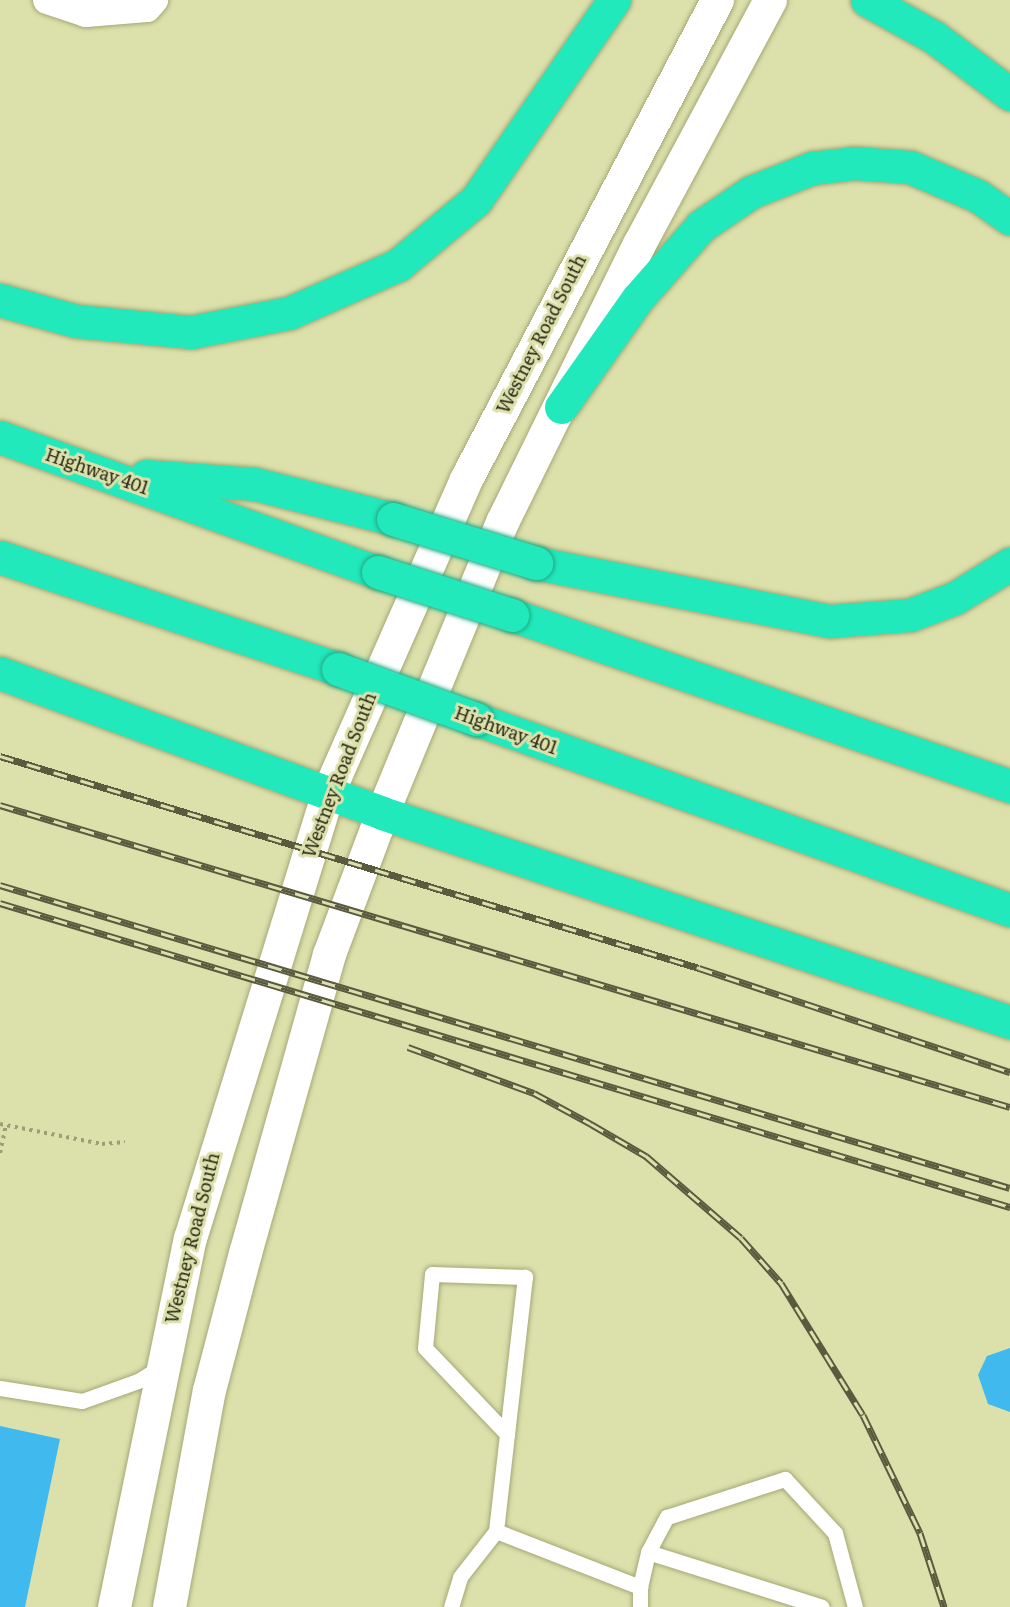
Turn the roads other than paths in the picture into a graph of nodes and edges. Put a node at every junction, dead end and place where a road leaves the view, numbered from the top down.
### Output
1 (47, 0) edge
2 (154, 0) edge
3 (614, 0) edge
4 (717, 0) edge
5 (770, 0) edge
6 (867, 0) edge
7 (1010, 94) edge
8 (1010, 218) edge
9 (0, 300) edge
10 (561, 407) junction
11 (0, 437) edge
12 (105, 473) junction
13 (0, 557) edge
14 (1010, 564) edge
15 (0, 673) edge
16 (1010, 786) edge
17 (328, 792) junction
18 (382, 813) junction
19 (1010, 910) edge
20 (1010, 1022) edge
21 (160, 1367) junction
22 (0, 1388) edge
23 (507, 1434) junction
24 (496, 1531) junction
25 (648, 1552) junction
26 (640, 1587) junction
27 (114, 1607) edge
28 (169, 1607) edge
29 (451, 1607) edge
30 (640, 1607) edge
31 (822, 1607) edge
32 (855, 1607) edge

1 - 2 street
3 - 9 highway
4 - 17 main road, Westney Road South
5 - 10 main road
6 - 7 highway
8 - 10 highway
10 - 18 main road
11 - 12 highway, Highway 401
12 - 14 highway, bridge
12 - 16 highway, Highway 401, bridge
13 - 19 highway, Highway 401, bridge
15 - 17 highway
17 - 18 highway
17 - 21 main road, Westney Road South
18 - 20 highway
18 - 28 main road
21 - 22 lane
21 - 27 main road, Westney Road South
23 - 23 lane
23 - 24 lane
24 - 26 lane
24 - 29 lane
25 - 26 lane
25 - 31 lane
25 - 32 lane
26 - 30 lane

